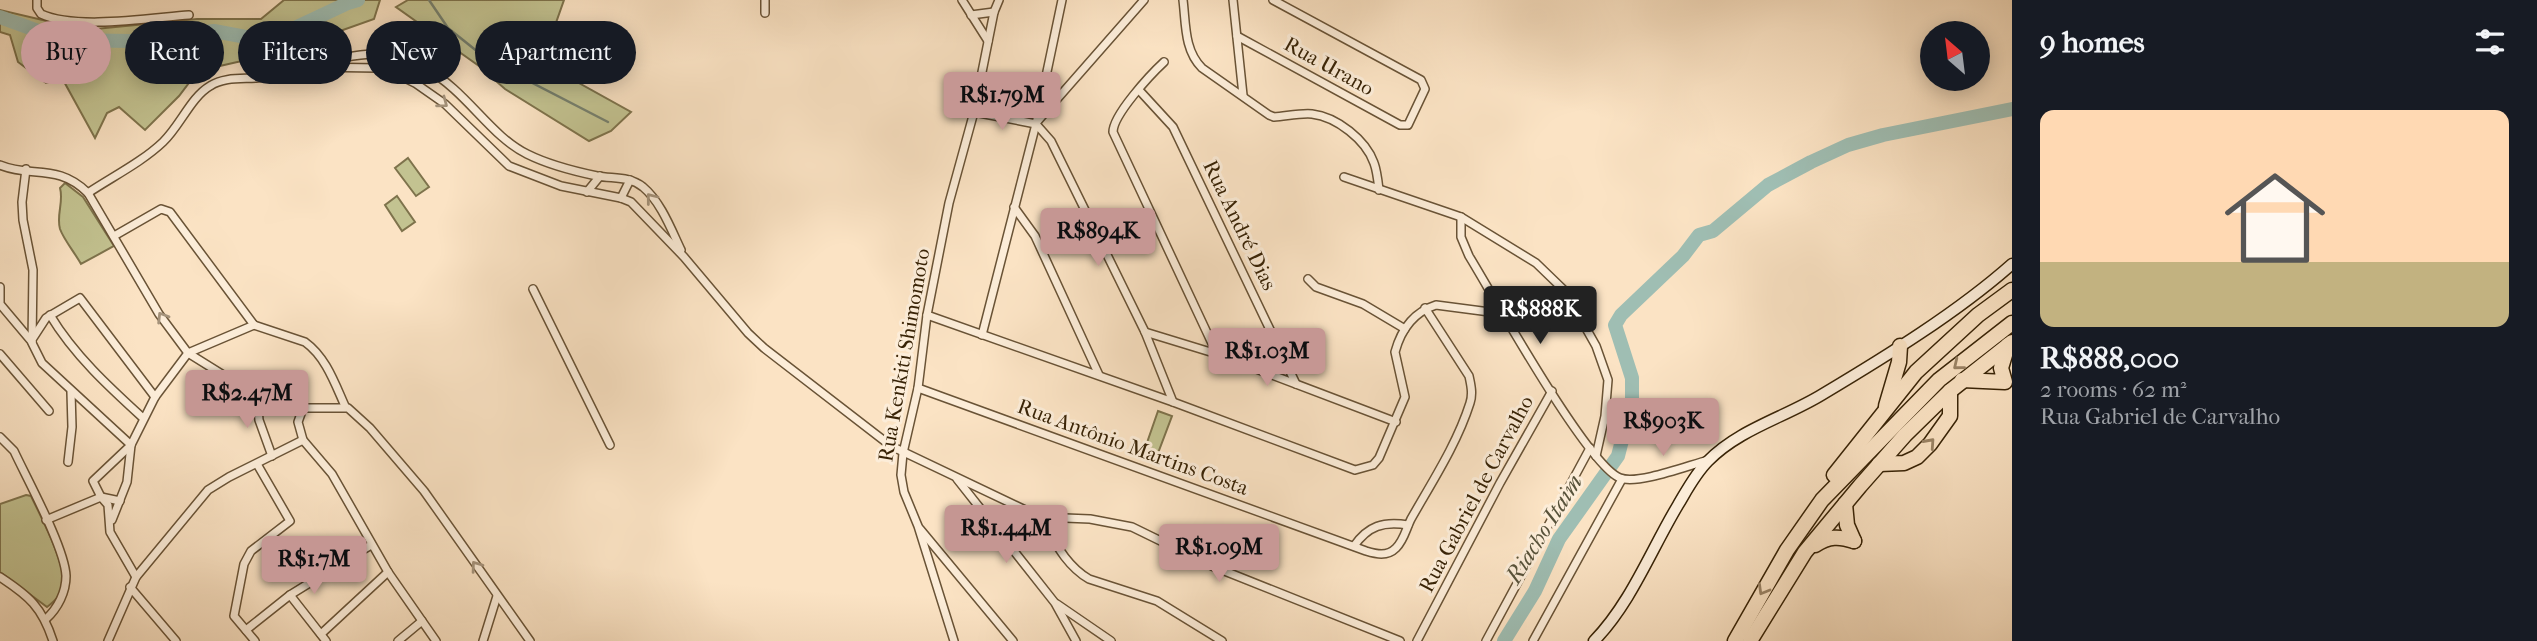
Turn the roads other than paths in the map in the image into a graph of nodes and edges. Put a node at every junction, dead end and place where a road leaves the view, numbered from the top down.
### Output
1 (37, 0) edge
2 (765, 0) edge
3 (962, 0) edge
4 (999, 0) edge
5 (1062, 0) edge
6 (1144, 0) edge
7 (1183, 0) edge
8 (1233, 0) edge
9 (1273, 0) edge
10 (995, 12) junction
11 (765, 13) dead end
12 (189, 15) dead end
13 (971, 15) junction
14 (1237, 36) junction
15 (988, 41) junction
16 (1164, 62) dead end
17 (238, 79) edge
18 (416, 84) edge
19 (448, 84) edge
20 (1139, 90) junction
21 (1243, 96) junction
22 (974, 112) junction
23 (1036, 124) junction
24 (0, 165) edge
25 (26, 169) junction
26 (600, 176) junction
27 (1344, 177) dead end
28 (630, 180) junction
29 (1379, 190) junction
30 (587, 192) junction
31 (88, 193) junction
32 (621, 198) junction
33 (1014, 207) junction
34 (1461, 217) junction
35 (114, 236) junction
36 (684, 257) junction
37 (2012, 264) edge
38 (1308, 279) dead end
39 (0, 287) edge
40 (533, 289) dead end
41 (2012, 290) edge
42 (0, 304) edge
43 (1425, 308) junction
44 (1505, 314) junction
45 (50, 315) junction
46 (927, 316) junction
47 (2012, 324) edge
48 (254, 325) junction
49 (1405, 329) junction
50 (1145, 332) junction
51 (982, 335) junction
52 (32, 341) junction
53 (2010, 344) edge
54 (1900, 346) junction
55 (188, 353) junction
56 (0, 354) edge
57 (1217, 354) junction
58 (1099, 375) junction
59 (1962, 380) junction
60 (1296, 383) junction
61 (918, 388) junction
62 (1552, 391) junction
63 (1950, 391) junction
64 (71, 392) junction
65 (257, 396) junction
66 (155, 397) junction
67 (1172, 402) junction
68 (345, 406) junction
69 (303, 408) junction
70 (1885, 410) junction
71 (49, 411) dead end
72 (143, 418) junction
73 (1396, 422) junction
74 (0, 437) edge
75 (303, 440) junction
76 (131, 445) junction
77 (610, 445) dead end
78 (1590, 448) junction
79 (903, 453) junction
80 (272, 456) junction
81 (1596, 456) junction
82 (1709, 460) junction
83 (68, 462) dead end
84 (257, 464) junction
85 (1879, 464) junction
86 (954, 476) junction
87 (1618, 477) junction
88 (101, 498) junction
89 (1822, 500) junction
90 (120, 501) junction
91 (1845, 504) junction
92 (1040, 517) junction
93 (46, 520) junction
94 (109, 526) junction
95 (918, 526) junction
96 (1408, 526) junction
97 (371, 545) junction
98 (1354, 546) junction
99 (1805, 552) junction
100 (388, 572) junction
101 (0, 577) edge
102 (136, 577) junction
103 (130, 587) junction
104 (290, 595) junction
105 (497, 596) junction
106 (1055, 603) junction
107 (46, 619) junction
108 (422, 621) junction
109 (1089, 628) junction
110 (246, 630) junction
111 (321, 634) junction
112 (53, 641) edge
113 (108, 641) edge
114 (176, 641) edge
115 (256, 641) edge
116 (326, 641) edge
117 (398, 641) edge
118 (436, 641) edge
119 (482, 641) edge
120 (530, 641) edge
121 (954, 641) edge
122 (1013, 641) edge
123 (1077, 641) edge
124 (1111, 641) edge
125 (1222, 641) edge
126 (1400, 641) edge
127 (1417, 641) edge
128 (1486, 641) edge
129 (1533, 641) edge
130 (1594, 641) edge
131 (1735, 641) edge
132 (1751, 641) edge

1 - 12 street
2 - 11 street
3 - 13 street
4 - 10 street, Rua Kenkiti Shimomoto
5 - 23 street
6 - 23 street
7 - 21 street
8 - 14 street
9 - 14 street, Rua Urano
10 - 13 street
10 - 15 street, Rua Kenkiti Shimomoto
13 - 15 street
14 - 21 street
15 - 22 street, Rua Kenkiti Shimomoto
16 - 20 street
17 - 31 street
18 -> 30 street
19 - 26 street
20 - 57 street
20 - 60 street, Rua André Dias
21 - 29 street
22 - 23 street
22 - 46 street, Rua Kenkiti Shimomoto
23 - 33 street
23 - 50 street
24 - 25 street
25 - 31 street
25 - 52 street
26 - 28 street
26 - 30 street
27 - 29 street
28 - 32 street
36 -> 28 street
29 - 34 street
30 - 32 street
31 - 35 street
32 - 36 street
33 - 51 street
33 - 58 street
34 - 44 street, Rua Gabriel de Carvalho
34 - 81 street
35 - 48 street
55 -> 35 street
36 - 79 street
37 - 54 main road
38 - 49 street
39 - 42 street
40 - 77 street
41 - 70 highway
42 - 52 street
43 - 44 street
43 - 49 street
43 - 96 street, Rua Antônio Martins Costa
44 - 62 street, Rua Gabriel de Carvalho
45 - 52 street
45 - 66 street
45 - 72 street
46 - 51 street
46 - 61 street, Rua Kenkiti Shimomoto
47 -> 89 highway
48 - 55 street
48 - 68 street
49 - 73 street
50 - 57 street
50 - 67 street
51 - 58 street
52 - 64 street
53 - 59 highway
53 - 59 highway
54 - 70 highway
54 - 82 main road
55 - 65 street
55 - 66 street
56 - 71 street
57 - 60 street
58 - 67 street
59 - 63 highway
60 - 73 street
61 - 79 street, Rua Kenkiti Shimomoto
61 - 98 street, Rua Antônio Martins Costa
62 - 78 street
62 - 127 street, Rua Gabriel de Carvalho
63 - 85 highway
85 -> 63 highway
64 - 76 street
64 - 83 street
65 - 69 street
65 - 80 street
66 - 72 street
67 - 73 street
68 - 69 street
105 -> 68 street
69 - 75 street
70 - 89 highway
72 - 76 street
74 - 93 street
75 - 80 street
75 - 97 street
76 - 88 street
76 - 90 street
78 - 81 street
78 - 128 street
79 - 86 street
79 - 95 street, Rua Kenkiti Shimomoto
80 - 84 street
81 - 87 street
82 - 87 street
82 - 130 main road
84 - 102 street
84 - 110 street
85 - 91 highway
86 - 92 street
86 - 106 street
87 - 129 street
88 - 90 street
88 - 93 street
88 - 94 street
89 -> 131 highway
90 - 94 street
91 - 99 highway
91 - 99 highway
92 - 125 street
92 - 126 street
93 - 107 street
94 - 102 street
95 - 121 street, Rua Kenkiti Shimomoto
95 - 122 street
96 - 98 street
96 - 98 street, Rua Antônio Martins Costa
97 - 100 street
97 - 104 street
99 - 132 highway
100 - 108 street
100 - 111 street
101 - 107 street
102 - 103 street
103 - 113 street
103 - 114 street
104 - 110 street
104 - 111 street
105 - 119 street
105 - 120 street
106 - 109 street
106 - 123 street
107 - 112 street
108 - 117 street
108 - 118 street
109 - 123 street
109 - 124 street
110 - 115 street
111 - 116 street

